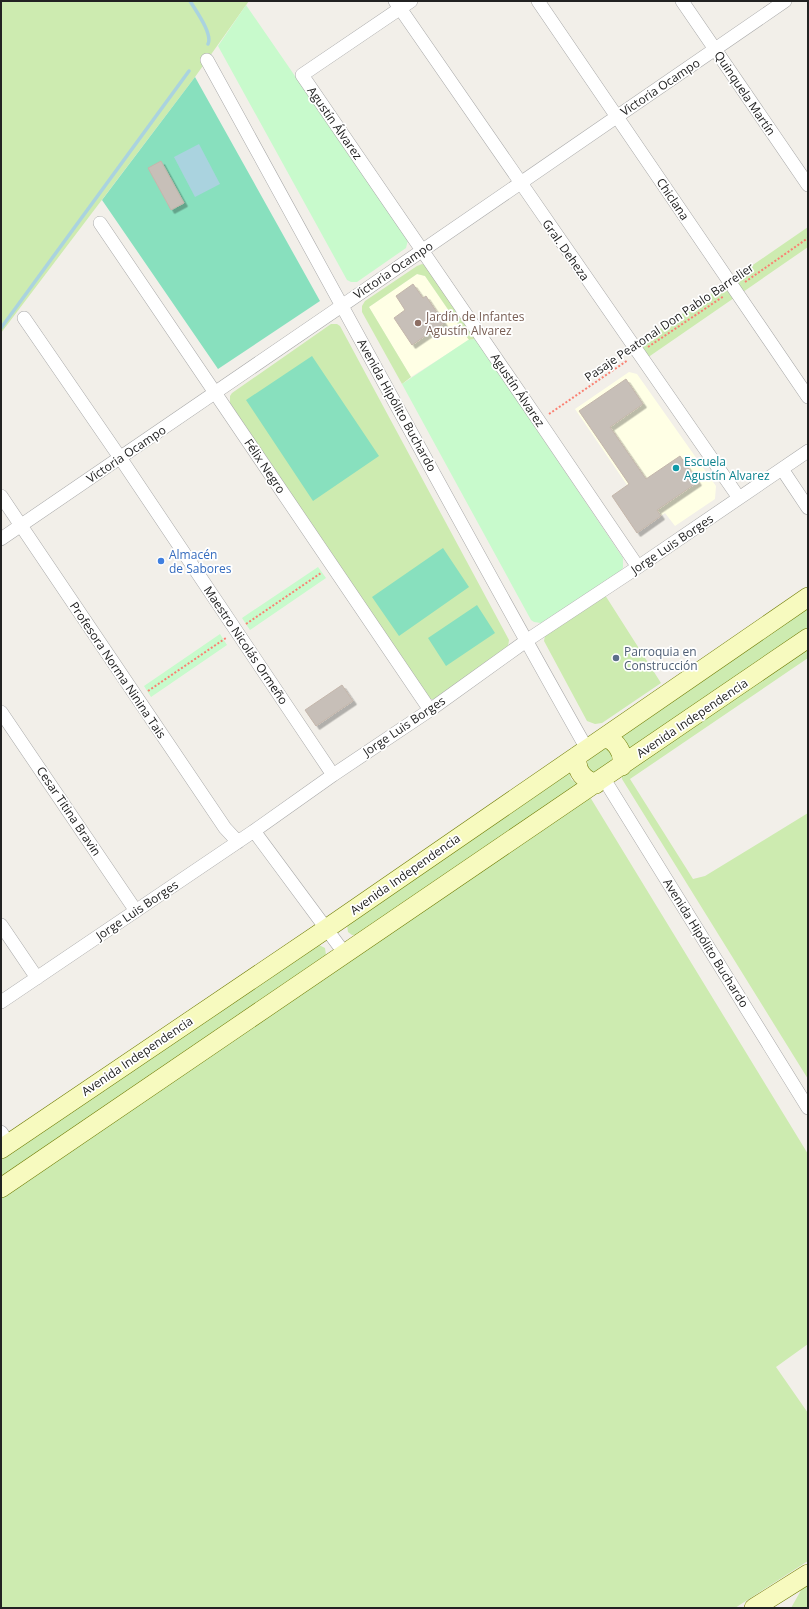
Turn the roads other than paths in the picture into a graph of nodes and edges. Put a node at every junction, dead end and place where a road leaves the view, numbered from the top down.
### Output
1 (411, 1) edge
2 (538, 1) edge
3 (682, 1) edge
4 (785, 1) edge
5 (397, 5) edge
6 (715, 49) junction
7 (207, 60) dead end
8 (617, 117) junction
9 (520, 183) junction
10 (808, 185) edge
11 (100, 223) dead end
12 (422, 250) junction
13 (342, 304) junction
14 (24, 318) dead end
15 (216, 393) junction
16 (808, 397) edge
17 (808, 451) edge
18 (121, 459) junction
19 (782, 469) junction
20 (1, 496) edge
21 (738, 498) junction
22 (808, 508) edge
23 (21, 526) junction
24 (1, 539) edge
25 (638, 568) junction
26 (808, 597) edge
27 (808, 638) edge
28 (526, 641) junction
29 (430, 710) junction
30 (1, 712) edge
31 (605, 737) junction
32 (582, 753) junction
33 (622, 766) junction
34 (333, 774) junction
35 (600, 781) junction
36 (254, 831) junction
37 (238, 842) junction
38 (136, 911) junction
39 (1, 925) edge
40 (326, 929) junction
41 (345, 954) junction
42 (37, 978) junction
43 (1, 1002) edge
44 (808, 1108) edge
45 (4, 1142) edge
46 (1, 1188) edge
47 (808, 1574) edge
48 (754, 1608) edge

1 - 5 street
2 - 8 street, Chiclana
3 - 6 street, Quinquela Martín
4 - 6 street, Victoria Ocampo
5 - 9 street, Gral. Deheza
5 - 12 street, Agustín Álvarez
6 - 8 street, Victoria Ocampo
6 - 10 street, Quinquela Martín
7 - 13 street, Avenida Hipólito Buchardo
8 - 9 street, Victoria Ocampo
8 - 16 street, Chiclana
9 - 12 street, Victoria Ocampo
9 - 21 street, Gral. Deheza
11 - 15 street, Félix Negro
12 - 13 street, Victoria Ocampo
12 - 25 street, Agustín Álvarez
13 - 15 street, Victoria Ocampo
13 - 28 street, Avenida Hipólito Buchardo
14 - 18 street, Maestro Nicolás Ormeño
15 - 18 street, Victoria Ocampo
15 - 29 street, Félix Negro
17 - 19 street, Jorge Luis Borges
18 - 23 street, Victoria Ocampo
18 - 34 street, Maestro Nicolás Ormeño
19 - 21 street, Jorge Luis Borges
19 - 22 street
20 - 23 street, Profesora Norma Ninina Tais
21 - 25 street, Jorge Luis Borges
23 - 24 street, Victoria Ocampo
23 - 37 street, Profesora Norma Ninina Tais
25 - 28 street, Jorge Luis Borges
26 - 31 main road, Avenida Independencia
27 - 33 main road, Avenida Independencia
28 - 29 street, Jorge Luis Borges
28 - 32 street, Avenida Hipólito Buchardo
29 - 34 street, Jorge Luis Borges
30 - 38 street, Cesar Titina Bravin
31 - 32 main road, Avenida Independencia
31 - 33 main road
32 - 35 main road
32 - 40 main road, Avenida Independencia
33 - 35 main road, Avenida Independencia
34 - 36 street, Jorge Luis Borges
35 - 41 main road, Avenida Independencia
35 - 44 street, Avenida Hipólito Buchardo
36 - 37 street, Jorge Luis Borges
36 - 40 street
37 - 38 street, Jorge Luis Borges
38 - 42 street, Jorge Luis Borges
39 - 42 street
40 - 41 street
40 - 45 main road, Avenida Independencia
41 - 46 main road, Avenida Independencia
42 - 43 street, Jorge Luis Borges
47 - 48 main road

